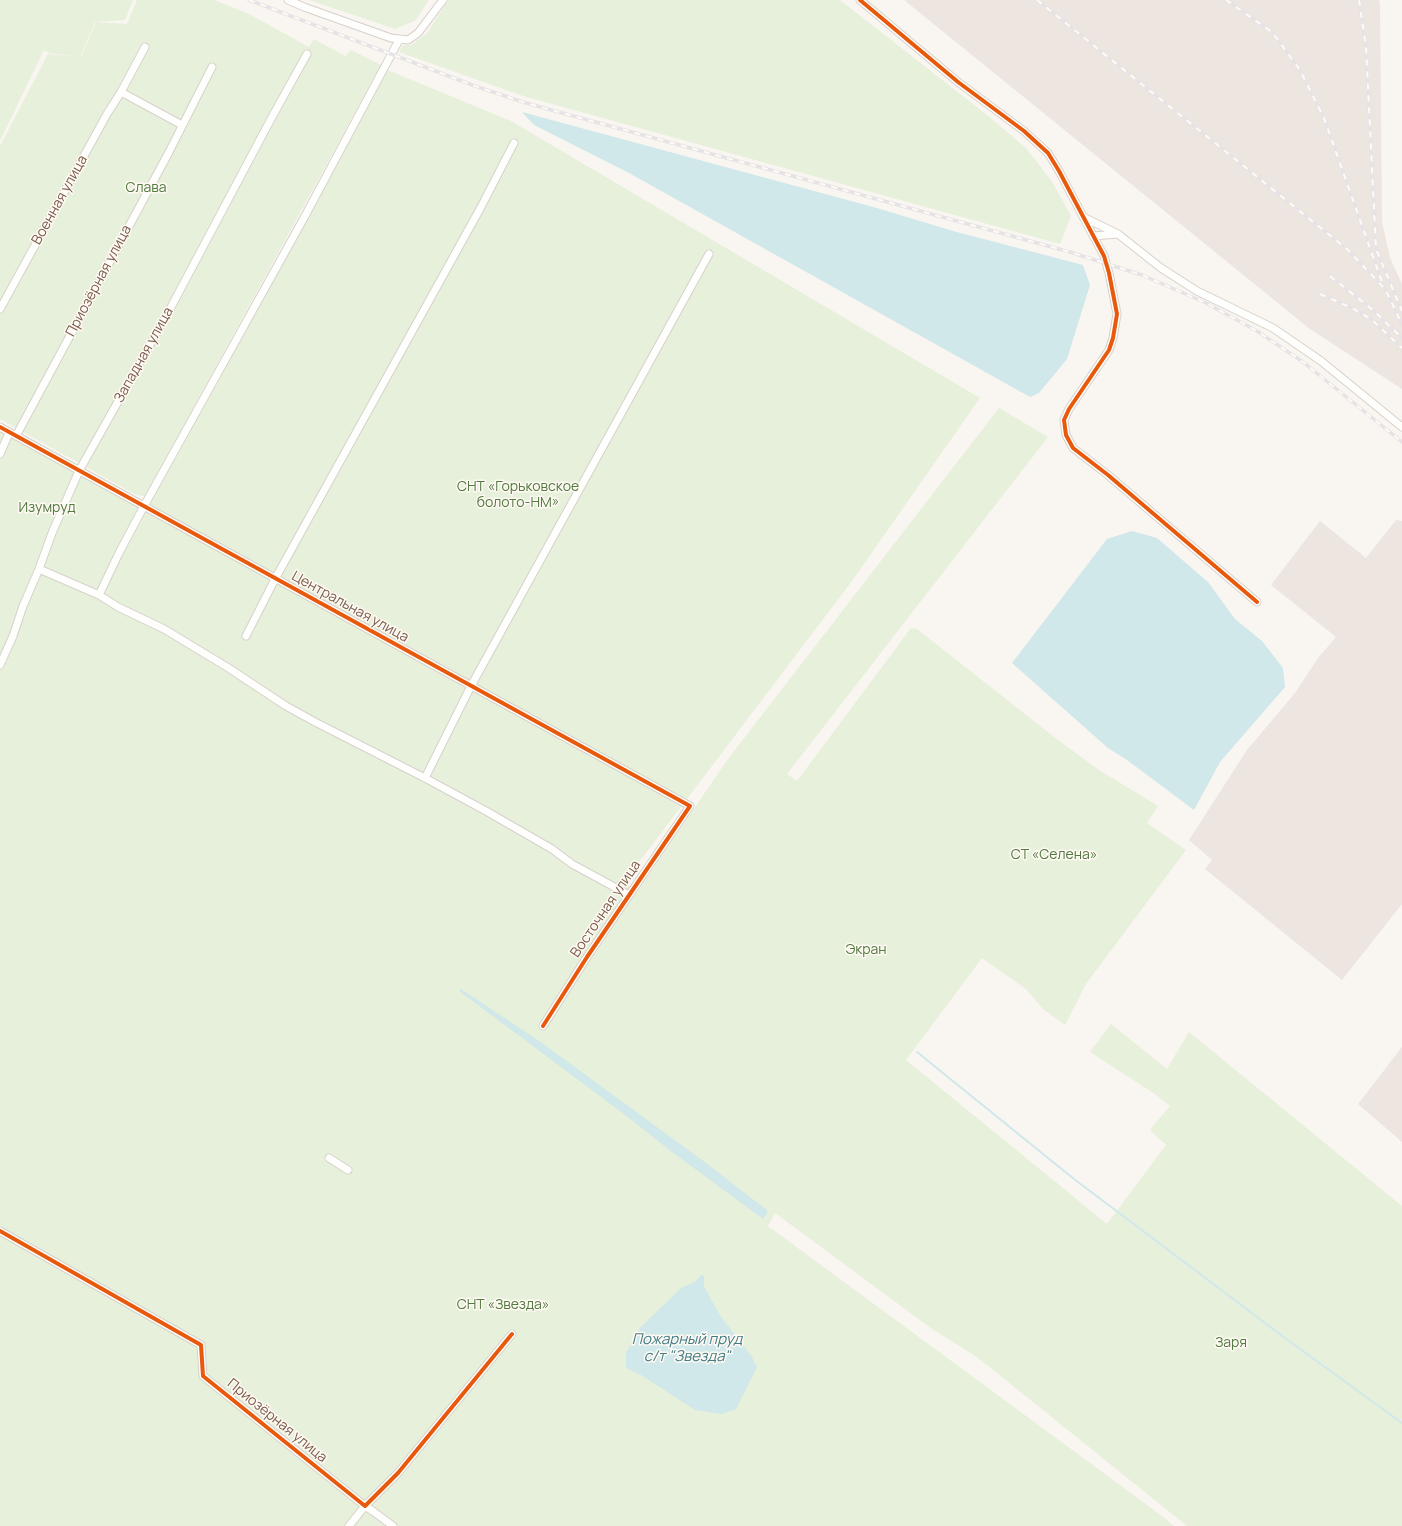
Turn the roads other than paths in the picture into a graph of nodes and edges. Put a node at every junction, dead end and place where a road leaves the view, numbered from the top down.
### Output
1 (288, 0) edge
2 (443, 0) edge
3 (860, 0) edge
4 (399, 40) junction
5 (145, 47) dead end
6 (307, 54) dead end
7 (212, 67) dead end
8 (122, 92) junction
9 (182, 125) junction
10 (514, 143) dead end
11 (1083, 217) junction
12 (1118, 234) junction
13 (1093, 236) junction
14 (709, 254) dead end
15 (0, 309) edge
16 (0, 427) edge
17 (1402, 427) edge
18 (12, 434) junction
19 (0, 454) edge
20 (79, 471) junction
21 (144, 506) junction
22 (39, 569) junction
23 (275, 579) junction
24 (99, 595) junction
25 (1257, 602) dead end
26 (246, 636) dead end
27 (0, 665) edge
28 (471, 686) junction
29 (425, 778) junction
30 (690, 806) joint
31 (629, 895) junction
32 (543, 1026) dead end
33 (329, 1158) dead end
34 (348, 1170) dead end
35 (0, 1231) edge
36 (512, 1334) dead end
37 (364, 1506) junction
38 (349, 1526) edge
39 (393, 1526) edge

1 - 4 street
2 - 4 street
3 - 11 street
4 - 21 street
5 - 8 street, Военная улица
6 - 20 street, Западная улица
7 - 9 street, Приозёрная улица
8 - 9 street
8 - 15 street, Военная улица
9 - 18 street, Приозёрная улица
10 - 23 street
11 - 12 street
11 - 13 street
12 - 13 street
12 - 17 street
13 - 25 street
14 - 28 street
16 - 18 street, Центральная улица
18 - 19 street, Приозёрная улица
18 - 20 street, Центральная улица
20 - 21 street, Центральная улица
20 - 22 street, Западная улица
21 - 23 street, Центральная улица
21 - 24 street
22 - 24 street
22 - 27 street, Западная улица
23 - 26 street
23 - 28 street, Центральная улица
24 - 29 street
28 - 29 street
28 - 30 street, Центральная улица
29 - 31 street
30 - 31 street, Восточная улица
31 - 32 street, Восточная улица
33 - 34 street
35 - 37 street, Приозёрная улица
36 - 37 street
37 - 38 street
37 - 39 street

